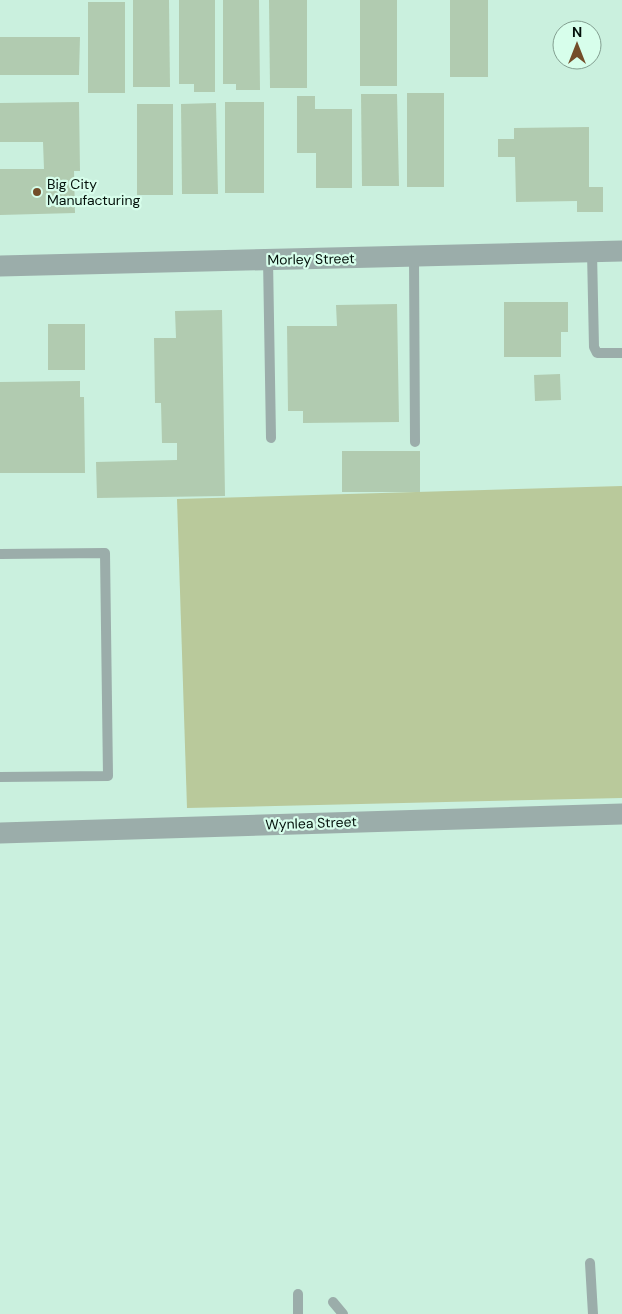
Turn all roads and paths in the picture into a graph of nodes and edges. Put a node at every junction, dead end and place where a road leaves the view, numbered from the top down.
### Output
1 (622, 251) edge
2 (592, 252) junction
3 (414, 256) junction
4 (268, 260) junction
5 (0, 266) edge
6 (622, 353) edge
7 (271, 438) dead end
8 (415, 442) dead end
9 (0, 554) edge
10 (0, 778) edge
11 (622, 814) edge
12 (0, 832) edge
13 (590, 1263) dead end
14 (298, 1294) dead end
15 (298, 1314) edge
16 (329, 1314) edge
17 (343, 1314) edge
18 (594, 1314) edge

1 - 2 street, Morley Street
2 - 3 street, Morley Street
2 - 6 lane
3 - 4 street, Morley Street
3 - 8 lane
4 - 5 street, Morley Street
4 - 7 lane
9 - 10 lane
11 - 12 street, Wynlea Street
13 - 18 lane
14 - 15 lane
16 - 17 lane

